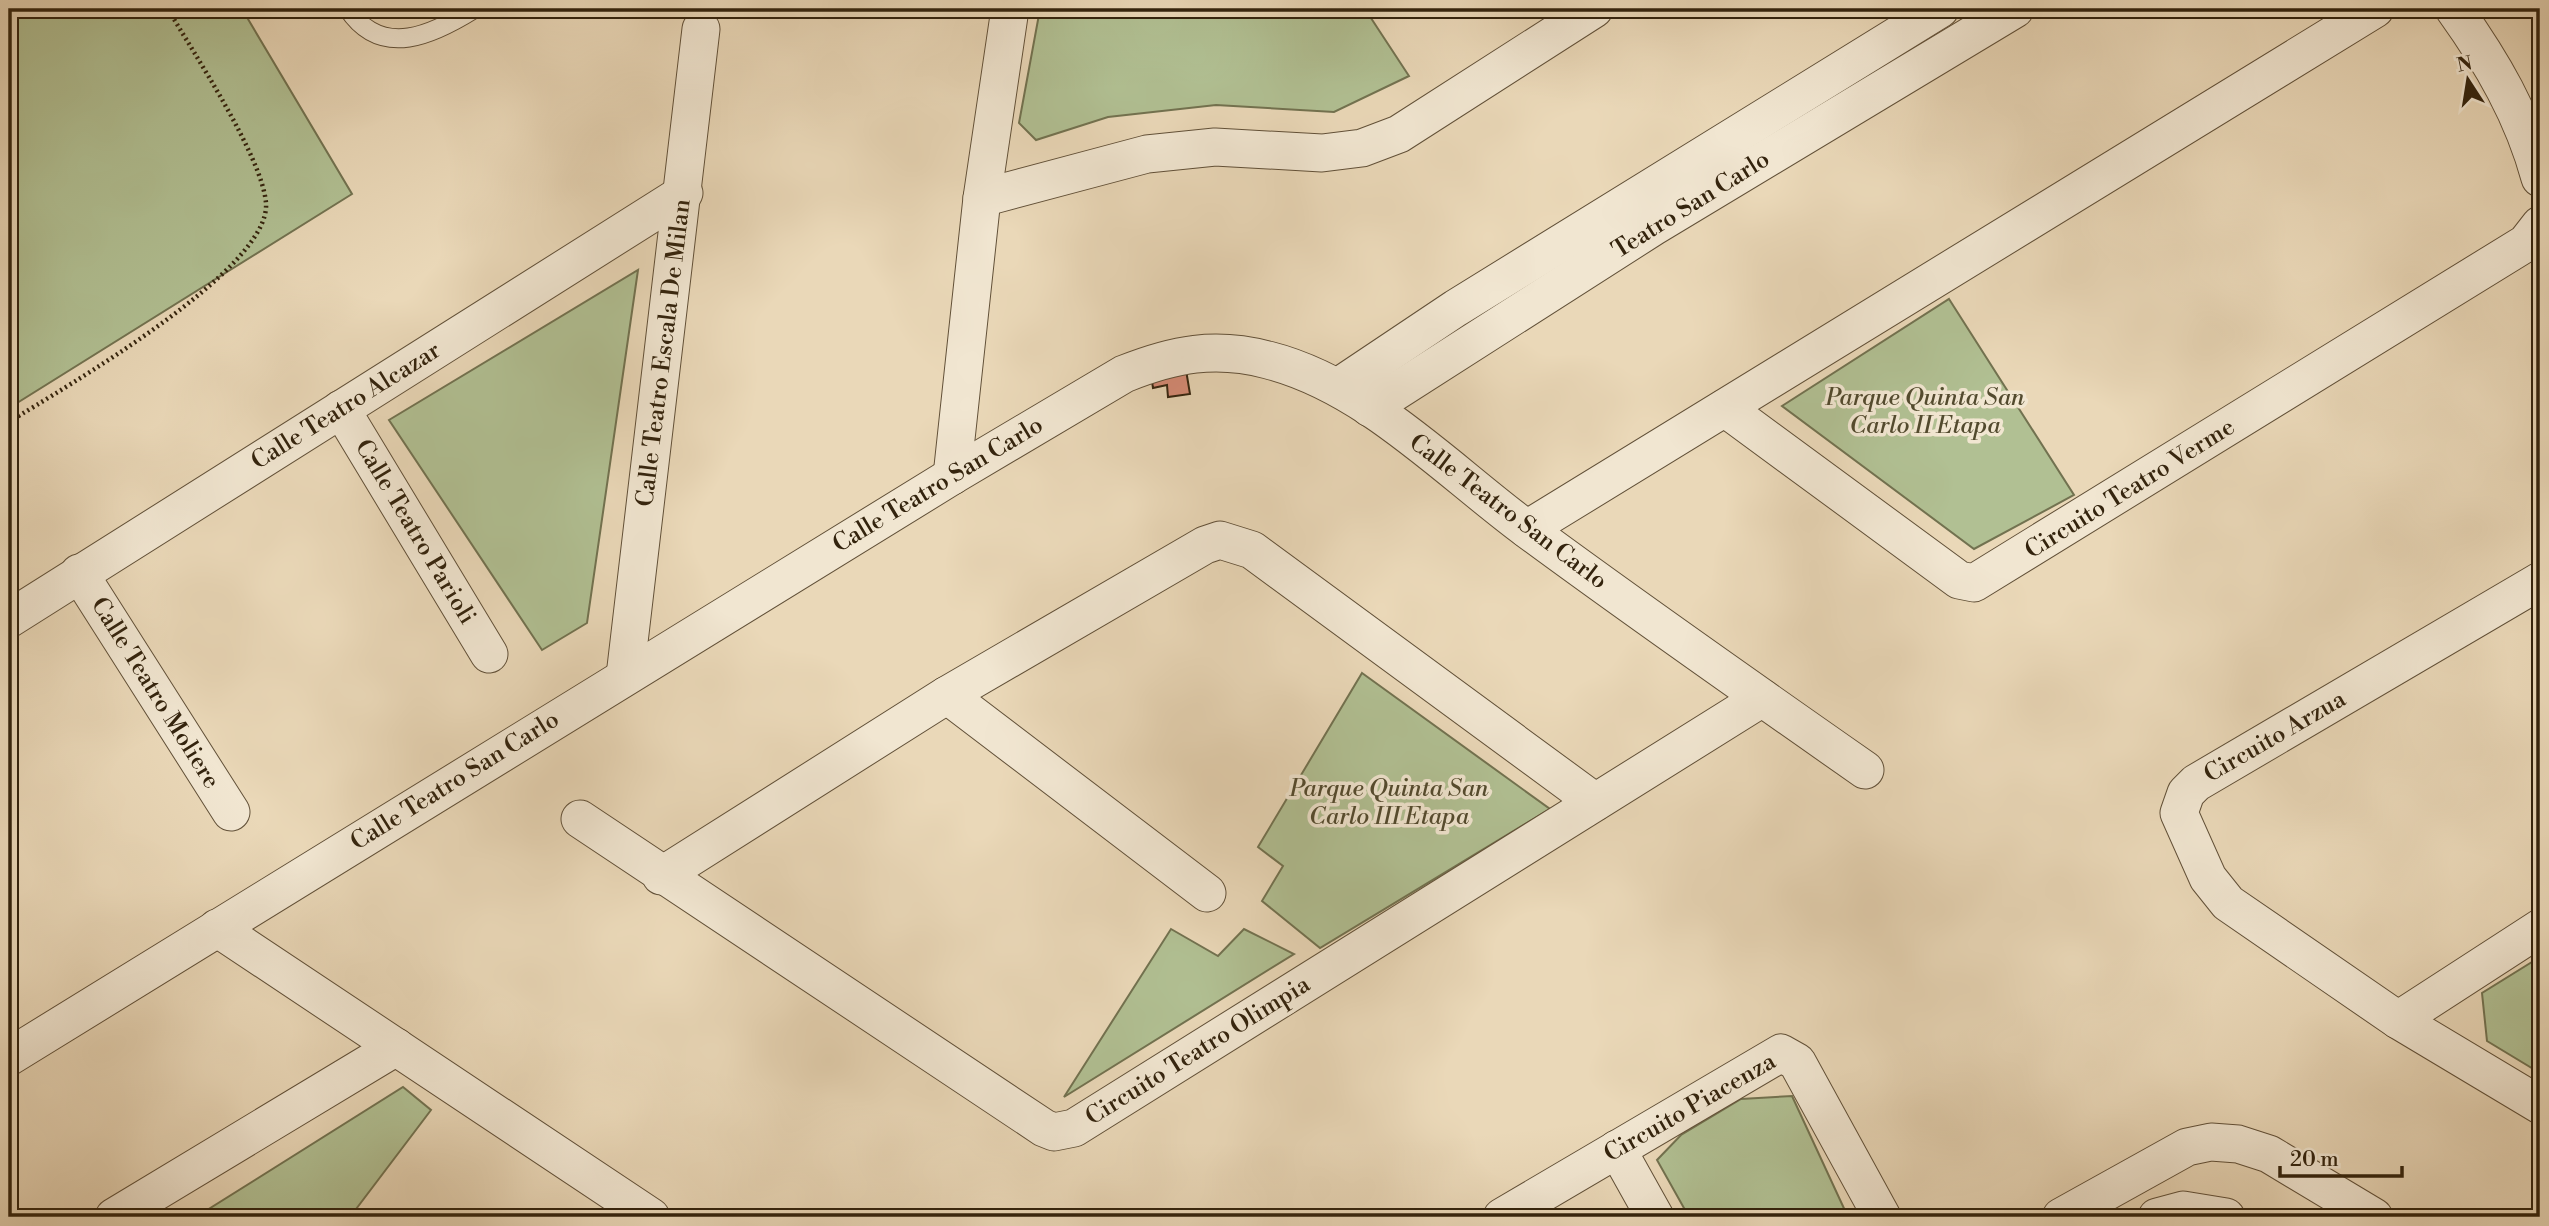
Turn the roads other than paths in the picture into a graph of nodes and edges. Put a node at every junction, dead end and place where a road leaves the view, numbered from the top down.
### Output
1 (348, 9) edge
2 (474, 9) edge
3 (1010, 9) edge
4 (1594, 9) edge
5 (1940, 9) edge
6 (2015, 9) edge
7 (2375, 9) edge
8 (2454, 9) edge
9 (701, 29) dead end
10 (2540, 178) edge
11 (684, 193) junction
12 (982, 198) junction
13 (2540, 225) edge
14 (1338, 387) junction
15 (1370, 408) junction
16 (1724, 408) junction
17 (341, 409) junction
18 (951, 476) junction
19 (1527, 529) junction
20 (79, 573) junction
21 (2540, 581) edge
22 (9, 619) edge
23 (489, 654) dead end
24 (625, 676) junction
25 (947, 695) junction
26 (1762, 698) junction
27 (1865, 770) dead end
28 (1595, 802) junction
29 (232, 813) dead end
30 (580, 819) dead end
31 (661, 876) junction
32 (1207, 893) dead end
33 (217, 928) junction
34 (2540, 928) edge
35 (2398, 1020) junction
36 (396, 1047) junction
37 (9, 1057) edge
38 (2540, 1105) edge
39 (1617, 1149) junction
40 (2170, 1214) edge
41 (114, 1217) edge
42 (651, 1217) edge
43 (1502, 1217) edge
44 (1655, 1217) edge
45 (1882, 1217) edge
46 (2061, 1217) edge
47 (2225, 1217) edge
48 (2374, 1217) edge

1 - 2 lane
3 - 12 street
4 - 12 street
5 - 14 street, Teatro San Carlo
6 - 15 street, Teatro San Carlo
7 - 16 street
8 - 10 street
9 - 11 street, Calle Teatro Escala De Milan
11 - 17 street, Calle Teatro Alcazar
11 - 24 street, Calle Teatro Escala De Milan
12 - 18 street
13 - 16 street, Circuito Teatro Verme
14 - 15 street, Calle Teatro San Carlo
14 - 18 street, Calle Teatro San Carlo
15 - 19 street, Calle Teatro San Carlo
16 - 19 street
17 - 20 street, Calle Teatro Alcazar
17 - 23 street, Calle Teatro Parioli
18 - 24 street, Calle Teatro San Carlo
19 - 26 street, Calle Teatro San Carlo
20 - 22 street, Calle Teatro Alcazar
20 - 29 street, Calle Teatro Moliere
21 - 35 street, Circuito Arzua
24 - 33 street, Calle Teatro San Carlo
25 - 28 street
25 - 31 street
25 - 32 street
26 - 27 street, Calle Teatro San Carlo
26 - 28 street, Circuito Teatro Olimpia
28 - 31 street, Circuito Teatro Olimpia
30 - 31 street, Circuito Teatro Olimpia
33 - 36 street
33 - 37 street, Calle Teatro San Carlo
34 - 35 street
35 - 38 street, Circuito Arzua
36 - 41 street
36 - 42 street
39 - 43 street, Circuito Piacenza
39 - 44 street
39 - 45 street, Circuito Piacenza
40 - 47 street
46 - 48 street

